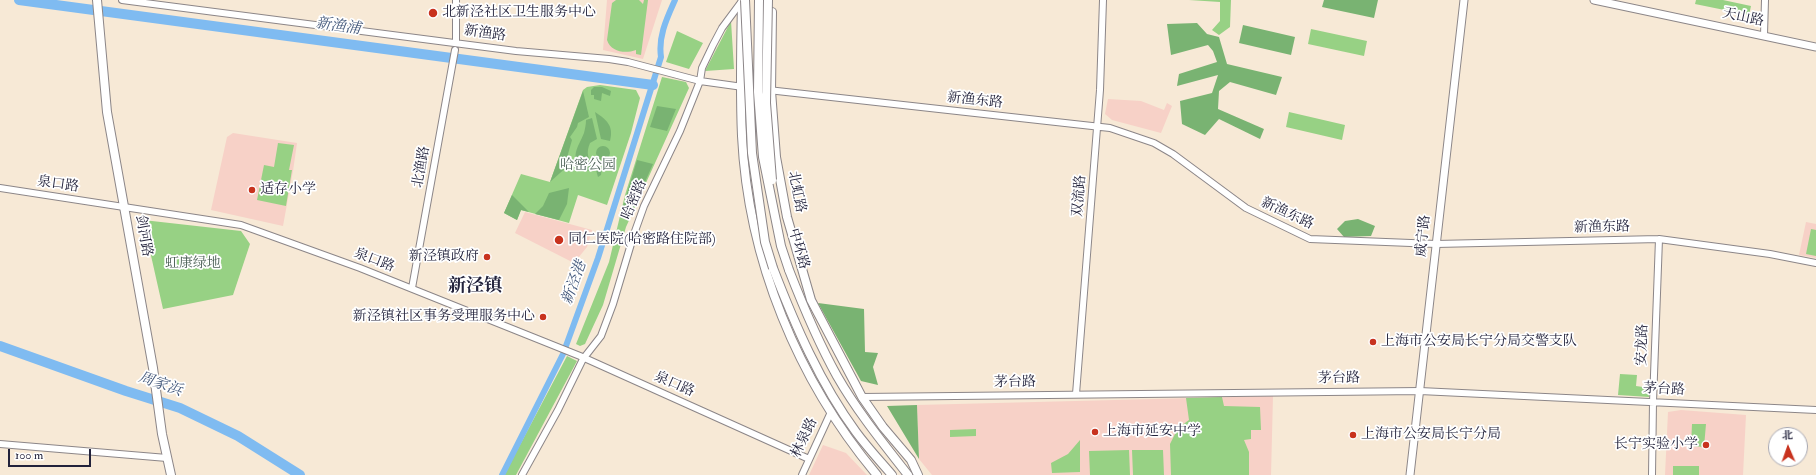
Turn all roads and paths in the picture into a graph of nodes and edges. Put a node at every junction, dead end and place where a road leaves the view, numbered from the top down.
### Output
1 (97, 0) edge
2 (122, 0) edge
3 (456, 0) edge
4 (743, 0) edge
5 (759, 0) edge
6 (768, 0) edge
7 (772, 0) edge
8 (1103, 0) edge
9 (1464, 0) edge
10 (1594, 0) edge
11 (1765, 0) edge
12 (1764, 35) junction
13 (456, 42) junction
14 (1816, 47) edge
15 (455, 50) dead end
16 (700, 81) junction
17 (741, 87) junction
18 (771, 91) junction
19 (1097, 126) junction
20 (0, 188) edge
21 (125, 206) junction
22 (1659, 239) junction
23 (1436, 244) junction
24 (782, 246) junction
25 (1816, 263) edge
26 (412, 288) junction
27 (581, 358) junction
28 (1420, 391) junction
29 (1076, 394) junction
30 (862, 398) junction
31 (1653, 402) junction
32 (1816, 410) edge
33 (830, 412) junction
34 (856, 432) junction
35 (0, 444) edge
36 (167, 458) junction
37 (809, 459) junction
38 (171, 475) edge
39 (522, 475) edge
40 (802, 475) edge
41 (878, 475) edge
42 (886, 475) edge
43 (892, 475) edge
44 (908, 475) edge
45 (918, 475) edge
46 (1410, 475) edge
47 (1652, 475) edge

1 - 21 main road, 剑河路
2 - 13 street, 新渔路
3 - 13 street
4 - 16 street, 哈密路
4 - 17 main road
4 - 34 main road, 中环路, bridge
5 - 24 main road, 中环路, bridge
6 - 24 main road, bridge
7 - 18 main road, 北虹路
8 - 19 street, 双流路
9 - 23 main road, 威宁路
10 - 12 main road, 天山路
11 - 12 street
12 - 14 main road, 天山路
13 - 16 street, 新渔路
15 - 26 street, 北渔路
16 - 17 street, 新渔路
16 - 27 street, 哈密路
17 - 18 street, 新渔路
17 - 33 main road
18 - 19 street, 新渔东路
18 - 30 main road, 北虹路
19 - 23 street, 新渔东路
19 - 29 street, 双流路
20 - 21 street, 泉口路
21 - 26 street, 泉口路
21 - 36 main road, 剑河路
22 - 23 street, 新渔东路
22 - 25 street, 新渔东路
22 - 31 street, 安龙路
23 - 28 main road, 威宁路
24 - 44 main road, 中环路, bridge
26 - 27 street, 泉口路
27 - 37 street, 泉口路
27 - 39 street, 哈密路
28 - 29 street, 茅台路
28 - 31 street, 茅台路
28 - 46 main road, 威宁路
29 - 30 street, 茅台路
30 - 45 main road, 北虹路
31 - 32 street, 茅台路
31 - 47 street, 安龙路
33 - 37 street, 林泉路
33 - 41 main road
34 - 42 main road
34 - 43 main road, 中环路
35 - 36 street
36 - 38 main road, 剑河路
37 - 40 street, 林泉路

